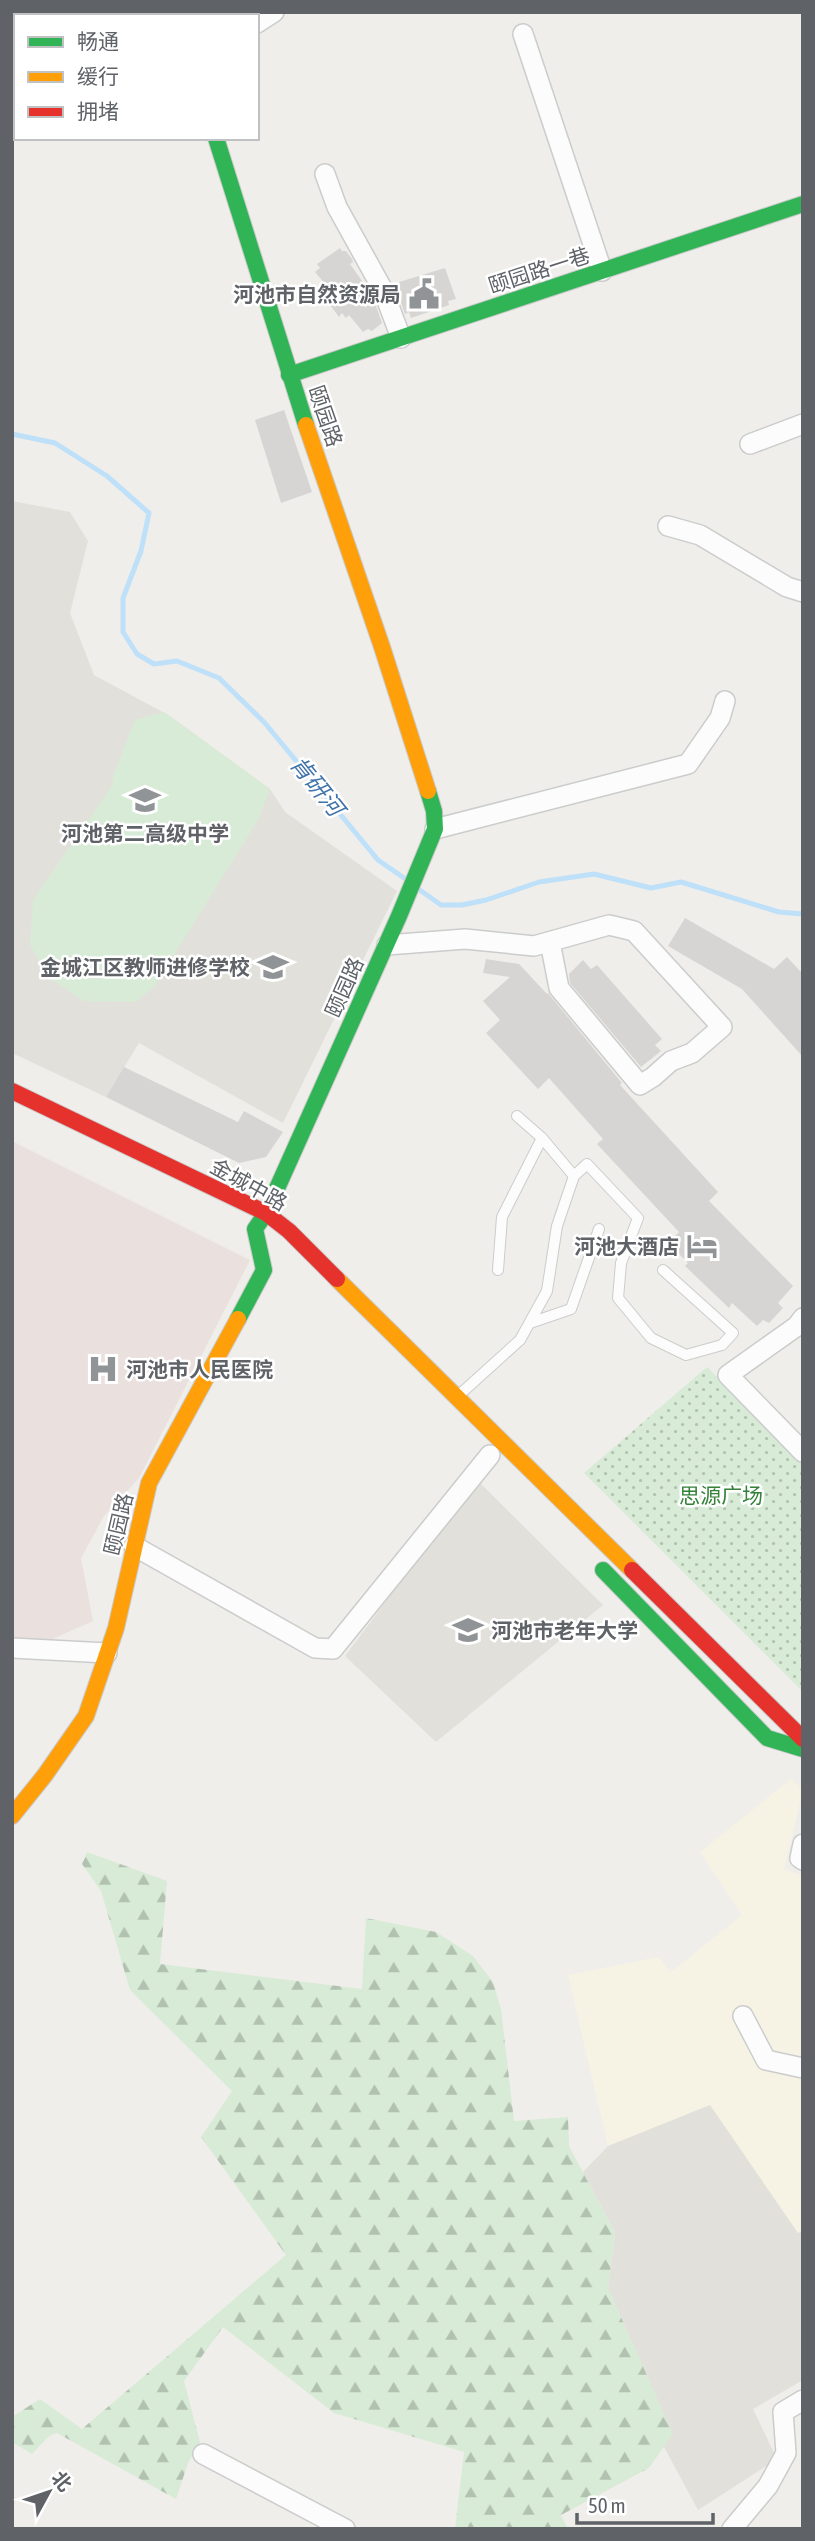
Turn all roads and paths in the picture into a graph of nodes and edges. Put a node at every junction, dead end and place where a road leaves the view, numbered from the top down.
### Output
1 (274, 12) edge
2 (259, 22) edge
3 (523, 34) dead end
4 (217, 140) edge
5 (325, 173) dead end
6 (803, 204) edge
7 (602, 271) junction
8 (401, 338) junction
9 (289, 375) junction
10 (803, 424) edge
11 (750, 444) dead end
12 (668, 526) dead end
13 (803, 592) edge
14 (725, 701) dead end
15 (435, 829) junction
16 (550, 942) junction
17 (387, 945) junction
18 (12, 1091) edge
19 (517, 1116) dead end
20 (542, 1138) junction
21 (573, 1176) junction
22 (266, 1213) junction
23 (249, 1226) junction
24 (598, 1229) dead end
25 (275, 1245) dead end
26 (498, 1270) dead end
27 (663, 1270) dead end
28 (803, 1318) edge
29 (530, 1323) junction
30 (458, 1396) junction
31 (803, 1452) edge
32 (490, 1455) dead end
33 (134, 1546) junction
34 (595, 1562) dead end
35 (12, 1648) edge
36 (107, 1653) junction
37 (803, 1739) edge
38 (803, 1749) edge
39 (12, 1816) edge
40 (803, 1844) edge
41 (803, 1860) edge
42 (743, 2016) dead end
43 (803, 2068) edge
44 (803, 2400) edge
45 (203, 2454) dead end
46 (345, 2529) edge
47 (732, 2529) edge

1 - 2 street
3 - 7 street
4 - 9 street, 颐园路
5 - 8 street
6 - 7 street, 颐园路一巷
7 - 8 street, 颐园路一巷
8 - 9 street, 颐园路一巷
9 - 15 street, 颐园路
10 - 11 street
12 - 13 street
14 - 15 street
15 - 17 street, 颐园路
16 - 16 street
16 - 17 street
17 - 22 street, 颐园路
18 - 22 street, 金城中路
19 - 20 lane
20 - 21 lane
20 - 26 lane
21 - 27 lane
21 - 29 lane
22 - 23 street, 颐园路
22 - 30 street, 金城中路
23 - 25 street, 金城中路
23 - 33 street, 颐园路
24 - 29 lane
28 - 31 street
29 - 30 lane
30 - 37 street, 金城中路
32 - 33 street
33 - 36 street, 颐园路
34 - 38 street
35 - 36 street
36 - 39 street, 颐园路
40 - 41 street
42 - 43 street
44 - 47 street
45 - 46 street

